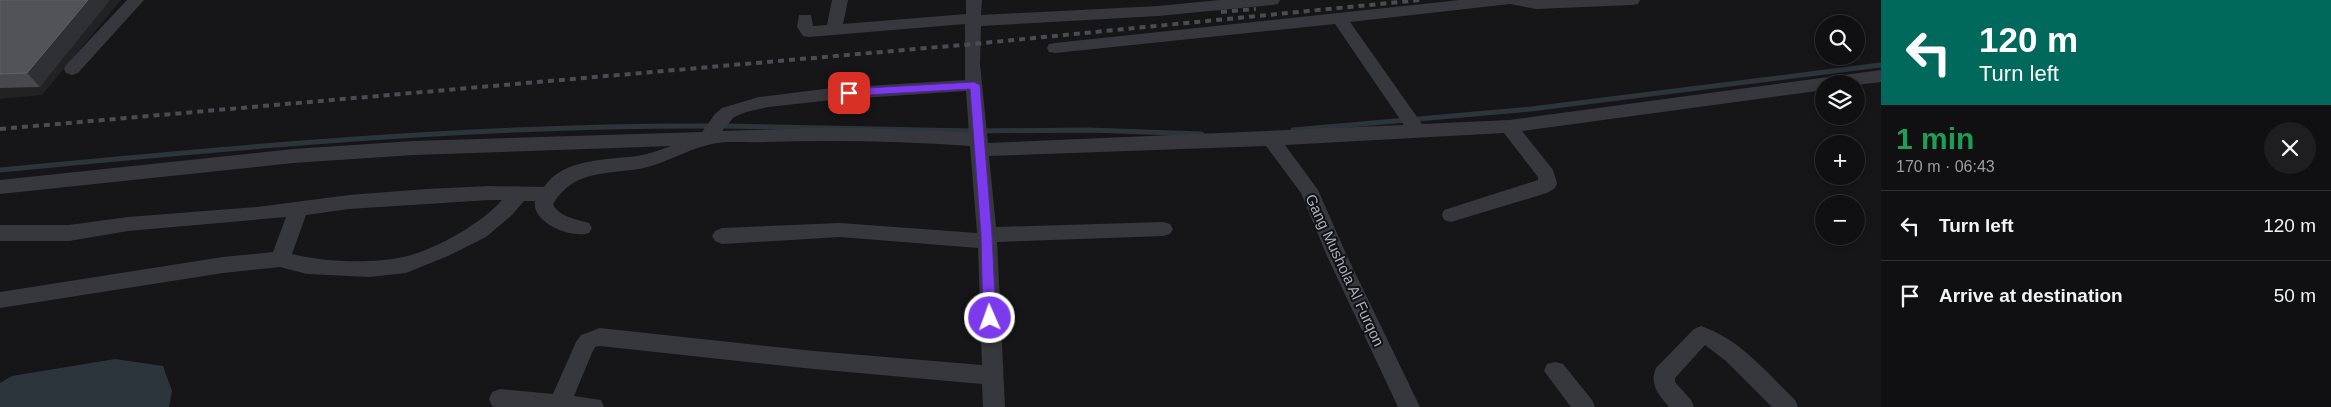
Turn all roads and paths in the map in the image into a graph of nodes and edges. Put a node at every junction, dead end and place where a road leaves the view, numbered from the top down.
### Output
1 (136, 0) edge
2 (840, 0) edge
3 (974, 0) edge
4 (1272, 0) edge
5 (1508, 0) edge
6 (1513, 0) edge
7 (1632, 0) edge
8 (1213, 3) edge
9 (805, 19) dead end
10 (974, 19) junction
11 (1340, 20) junction
12 (837, 30) junction
13 (1054, 48) dead end
14 (72, 69) dead end
15 (1881, 76) edge
16 (1865, 78) edge
17 (974, 85) junction
18 (1815, 85) edge
19 (1412, 122) junction
20 (1509, 126) junction
21 (712, 129) junction
22 (626, 139) junction
23 (1271, 139) junction
24 (978, 141) junction
25 (612, 164) junction
26 (0, 187) edge
27 (520, 193) junction
28 (547, 194) junction
29 (299, 208) junction
30 (1451, 214) dead end
31 (582, 228) dead end
32 (1163, 229) dead end
33 (0, 233) edge
34 (722, 236) dead end
35 (987, 238) junction
36 (280, 259) junction
37 (0, 300) edge
38 (1555, 372) dead end
39 (992, 375) junction
40 (500, 399) dead end
41 (560, 403) junction
42 (593, 407) edge
43 (994, 407) edge
44 (1409, 407) edge
45 (1584, 407) edge
46 (1683, 407) edge
47 (1787, 407) edge

1 - 14 street
2 - 12 street
3 - 10 street
4 - 8 street
5 - 11 street
6 - 7 street
8 - 10 street
9 - 12 street
10 - 12 street
10 - 17 street
11 - 13 street
11 - 19 street
15 - 16 street
17 - 21 street
17 - 24 street
18 - 20 street
19 - 20 street
19 - 23 street
20 - 30 street
21 - 22 street
21 - 24 street
21 - 25 street
22 - 25 street
22 - 26 street
23 - 24 street
23 - 44 street, Gang Mushola Al Furqon
24 - 35 street
25 - 28 street
27 - 28 street
27 - 29 street
27 - 36 street
28 - 31 street
29 - 33 street
29 - 36 street
32 - 35 street
34 - 35 street
35 - 39 street
36 - 37 street
38 - 45 street
39 - 41 street
39 - 43 street
40 - 41 street
41 - 42 street
46 - 47 street

